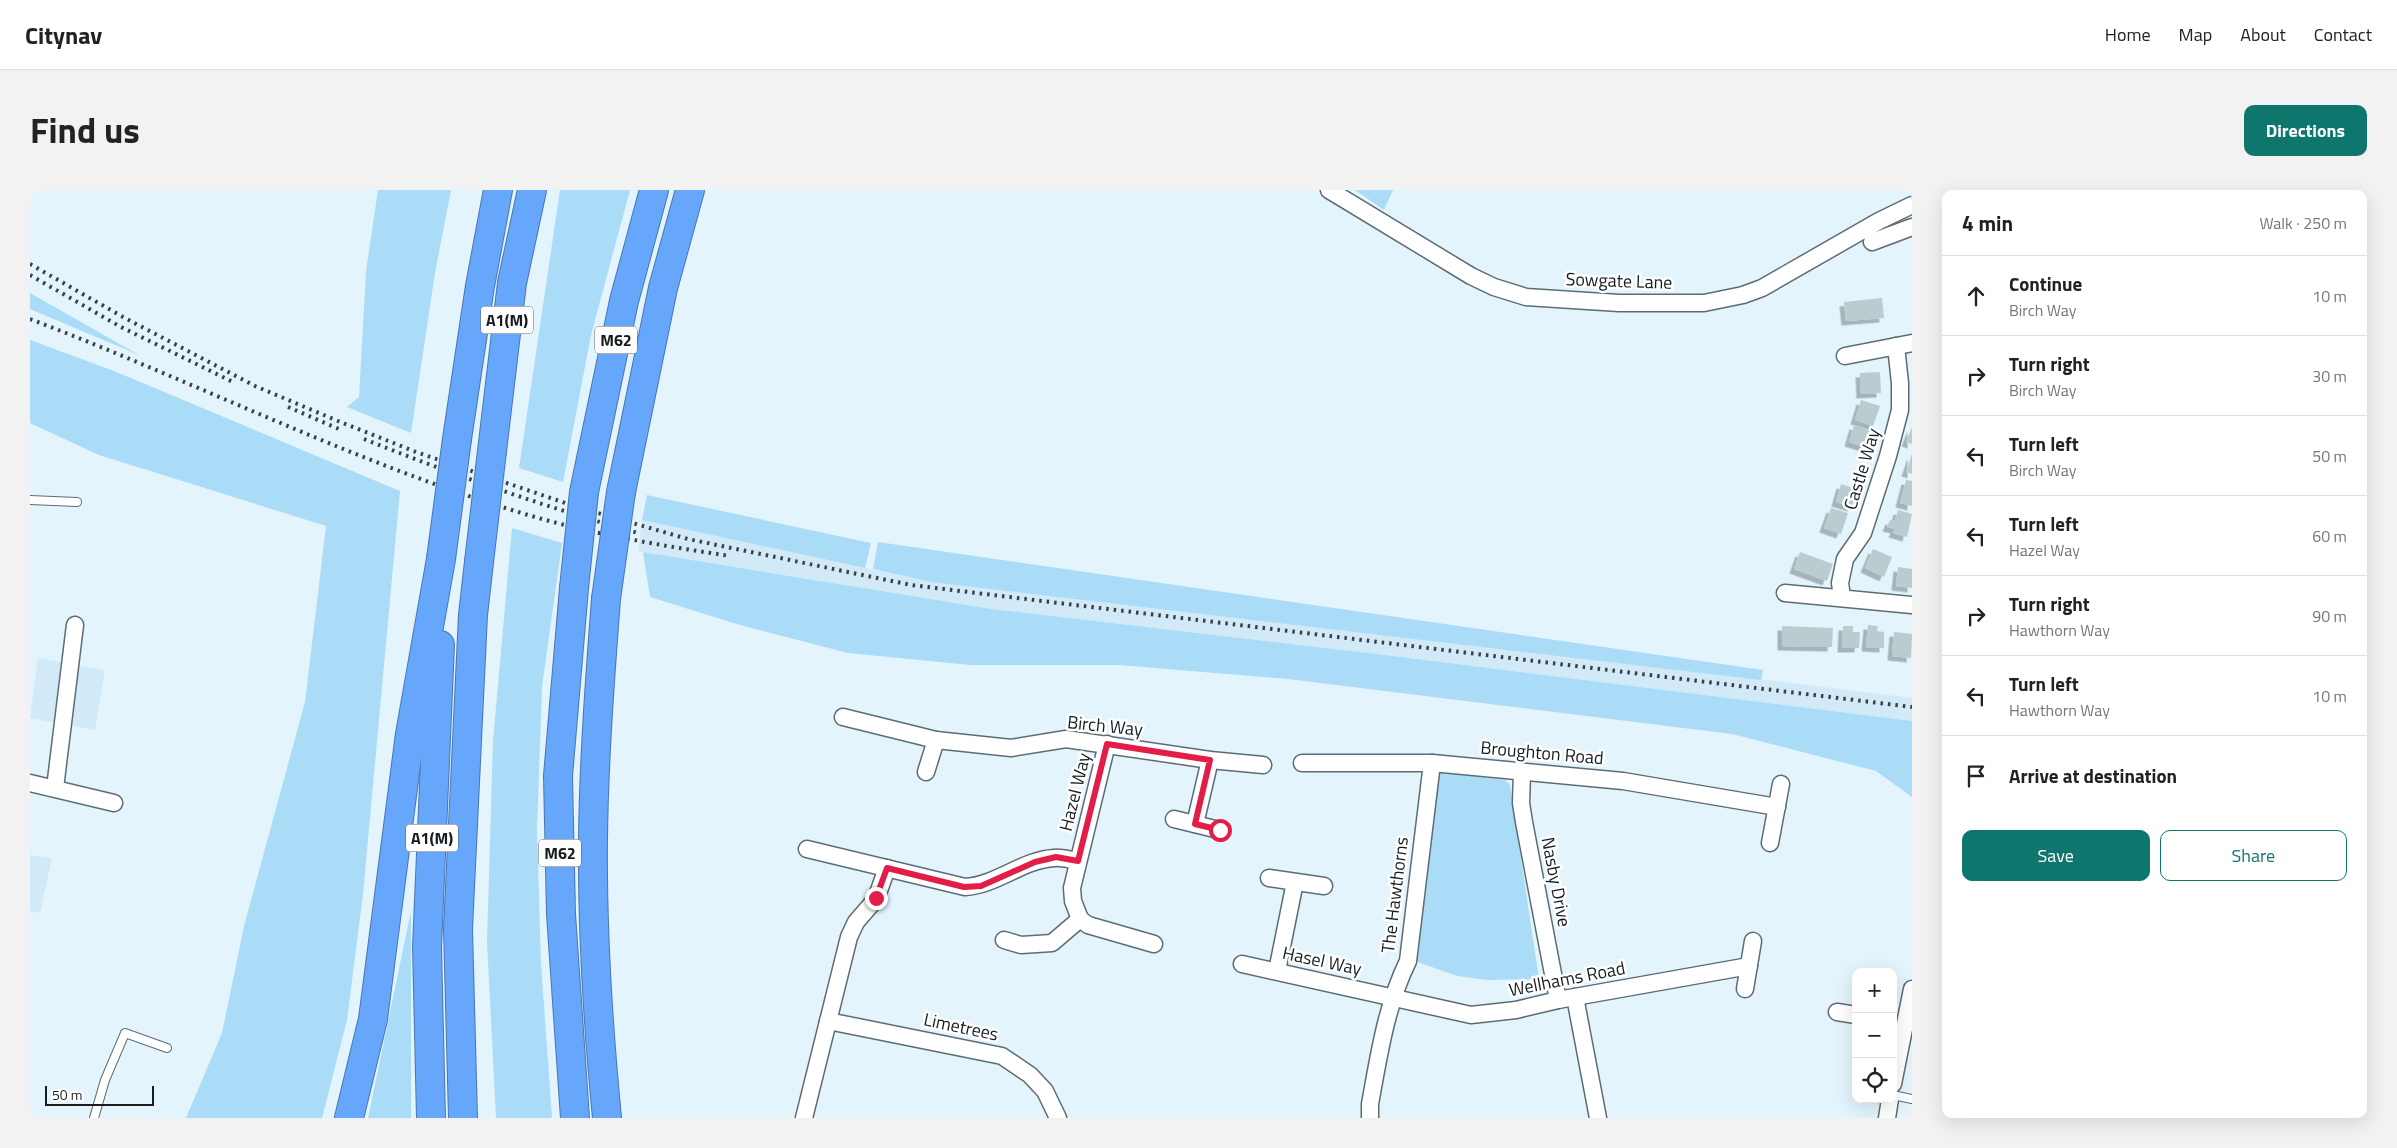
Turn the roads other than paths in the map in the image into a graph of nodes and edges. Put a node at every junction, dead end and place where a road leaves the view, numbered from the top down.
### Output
1 (498, 190) edge
2 (532, 190) edge
3 (654, 190) edge
4 (690, 190) edge
5 (1329, 190) edge
6 (1912, 205) edge
7 (1912, 227) edge
8 (1872, 242) dead end
9 (1912, 343) edge
10 (1896, 346) junction
11 (1844, 356) dead end
12 (30, 500) edge
13 (76, 502) dead end
14 (441, 559) junction
15 (1785, 593) dead end
16 (1842, 597) junction
17 (1912, 605) edge
18 (75, 625) dead end
19 (842, 717) dead end
20 (936, 740) junction
21 (1107, 744) junction
22 (1210, 760) junction
23 (1302, 763) dead end
24 (1432, 763) junction
25 (1263, 764) dead end
26 (926, 772) dead end
27 (1522, 772) junction
28 (30, 783) edge
29 (1781, 784) dead end
30 (54, 788) junction
31 (114, 802) dead end
32 (1777, 807) junction
33 (1174, 819) dead end
34 (1195, 824) junction
35 (1220, 830) dead end
36 (1770, 843) dead end
37 (806, 849) dead end
38 (1078, 861) junction
39 (887, 868) junction
40 (1269, 878) dead end
41 (1295, 882) junction
42 (1324, 886) dead end
43 (1080, 920) junction
44 (1004, 940) dead end
45 (1753, 941) dead end
46 (1154, 944) dead end
47 (1242, 964) dead end
48 (1749, 966) junction
49 (1278, 971) junction
50 (1745, 989) dead end
51 (1912, 989) edge
52 (1393, 996) junction
53 (1575, 997) junction
54 (1558, 1000) junction
55 (1837, 1012) dead end
56 (1852, 1014) edge
57 (828, 1021) junction
58 (1900, 1023) edge
59 (167, 1048) dead end
60 (1896, 1058) edge
61 (1897, 1097) edge
62 (1912, 1099) edge
63 (1889, 1103) edge
64 (94, 1118) edge
65 (349, 1118) edge
66 (431, 1118) edge
67 (463, 1118) edge
68 (575, 1118) edge
69 (607, 1118) edge
70 (804, 1118) edge
71 (1058, 1118) edge
72 (1370, 1118) edge
73 (1598, 1118) edge
74 (1887, 1118) edge

1 - 14 highway, A1(M), bridge
2 - 67 highway, A1(M), bridge
3 - 68 highway, M62, bridge
4 - 69 highway, M62, bridge
5 - 6 street, Sowgate Lane
7 - 8 street
9 - 10 street
10 - 11 street
10 - 16 street, Castle Way
12 - 13 lane
14 - 65 highway
14 - 66 highway, A1(M)
15 - 16 street
16 - 17 street
18 - 30 street
19 - 20 street, Birch Way
20 - 21 street, Birch Way
20 - 26 street
21 - 22 street, Birch Way
21 - 38 street, Hazel Way
22 - 25 street, Birch Way
22 - 34 street
23 - 24 street, Broughton Road
24 - 27 street, Broughton Road
24 - 52 street, The Hawthorns
27 - 32 street, Broughton Road
27 - 54 street, Nasby Drive
28 - 30 street
29 - 32 street
30 - 31 street
32 - 36 street
33 - 34 street
34 - 35 street
37 - 39 street
38 - 39 street
38 - 43 street, Hazel Way
39 - 57 street
40 - 41 street
41 - 42 street
41 - 49 street
43 - 44 street
43 - 46 street
45 - 48 street
47 - 49 street, Hasel Way
48 - 50 street
48 - 53 street, Wellhams Road
49 - 52 street, Hasel Way
51 - 58 street
52 - 54 street, Wellhams Road
52 - 72 street, The Hawthorns
53 - 54 street, Wellhams Road
53 - 73 street
55 - 56 street
57 - 70 street
57 - 71 street, Limetrees
58 - 60 street
59 - 64 lane
61 - 62 lane
63 - 74 street

